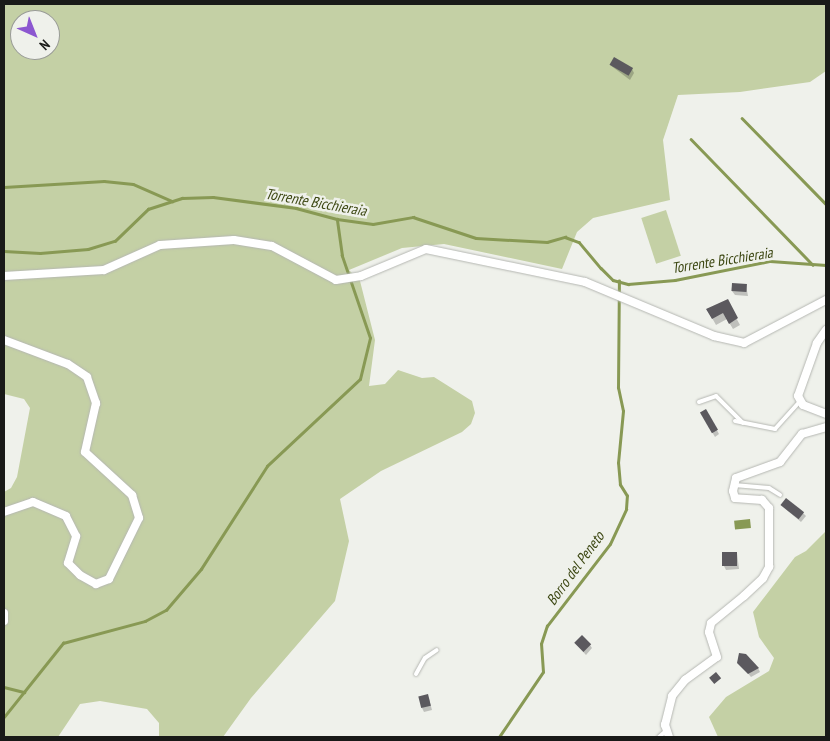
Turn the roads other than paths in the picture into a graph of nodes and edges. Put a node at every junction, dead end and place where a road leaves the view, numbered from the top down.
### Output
1 (4, 276) edge
2 (826, 300) edge
3 (826, 330) edge
4 (4, 340) edge
5 (699, 402) dead end
6 (799, 402) junction
7 (826, 414) edge
8 (734, 421) dead end
9 (743, 424) junction
10 (826, 426) edge
11 (734, 485) junction
12 (780, 495) dead end
13 (4, 512) edge
14 (4, 613) edge
15 (4, 621) edge
16 (437, 650) dead end
17 (416, 674) dead end
18 (668, 734) edge
19 (659, 737) edge

1 - 2 street
3 - 6 street
4 - 13 street
5 - 9 lane
6 - 7 street
6 - 9 lane
8 - 9 lane
10 - 11 street
11 - 12 lane
11 - 18 street
14 - 15 street
16 - 17 lane
18 - 19 lane

